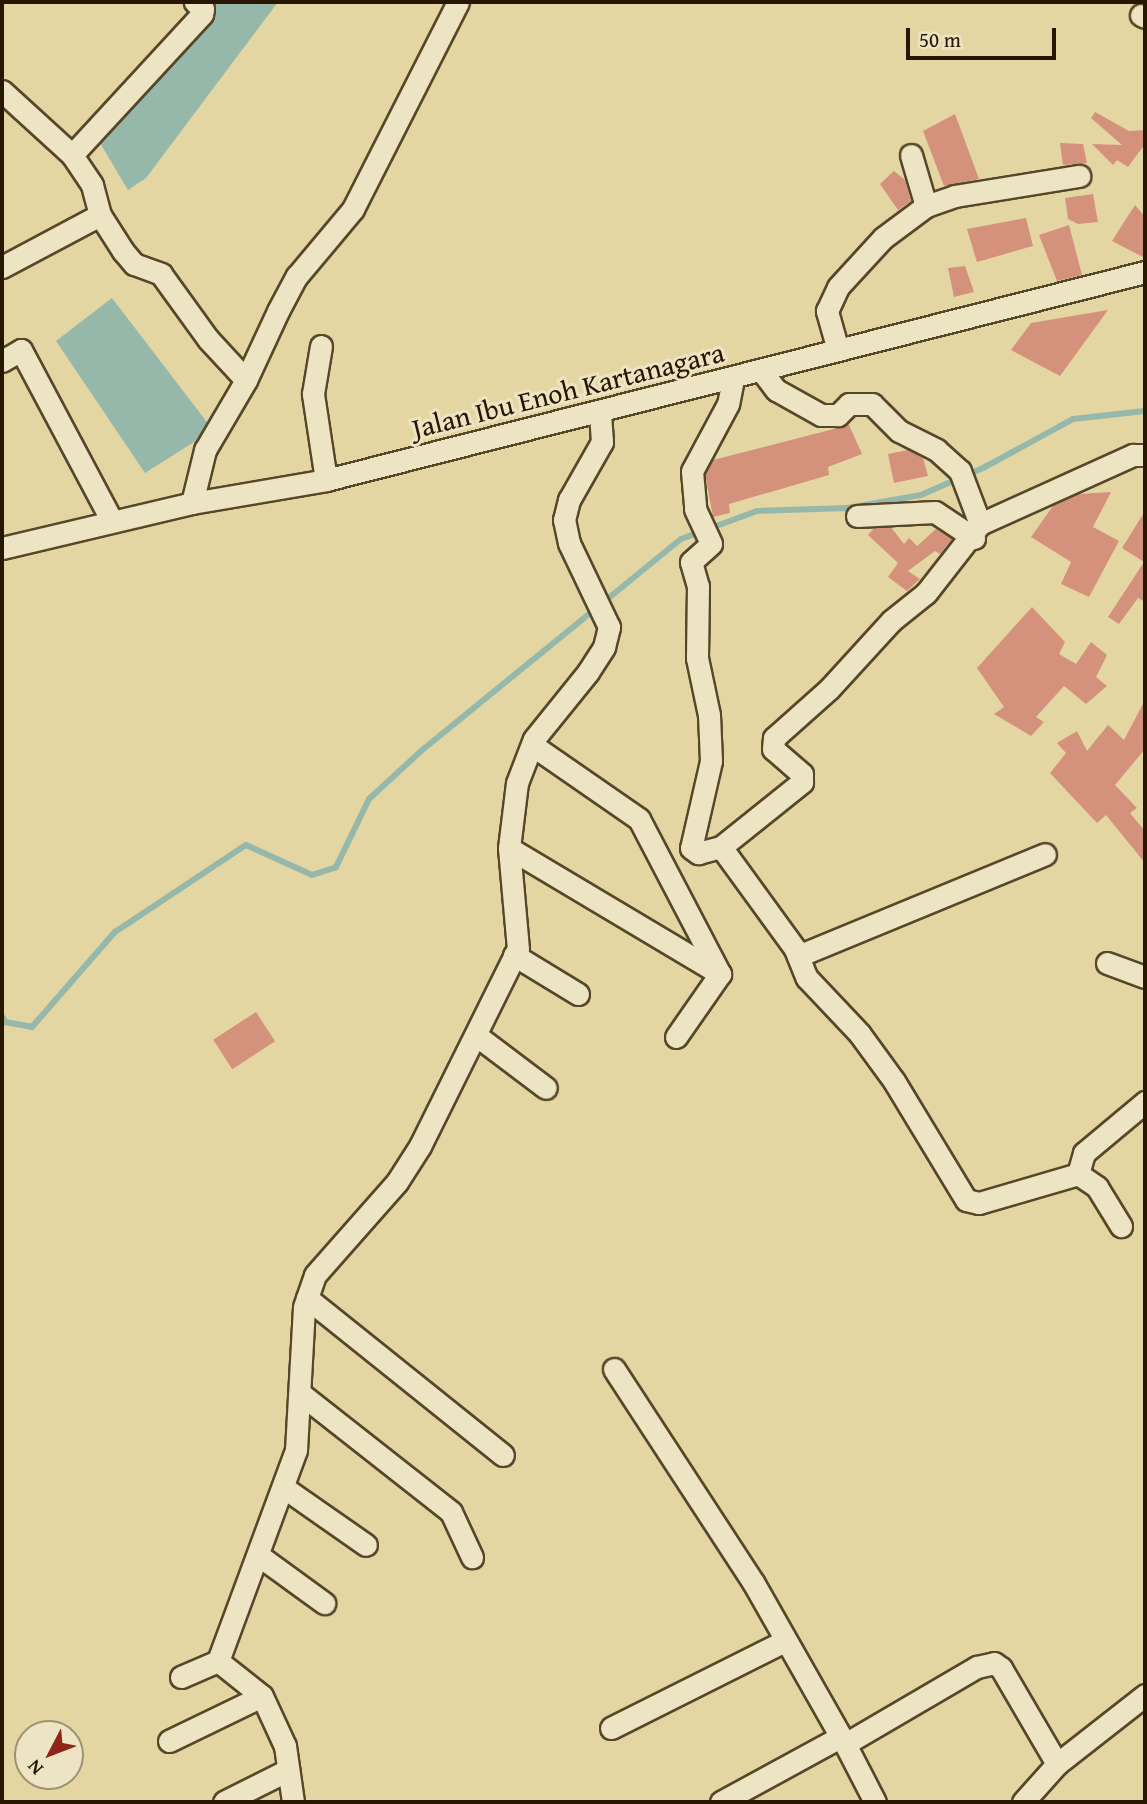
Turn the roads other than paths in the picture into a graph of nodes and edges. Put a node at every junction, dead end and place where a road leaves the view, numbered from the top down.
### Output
1 (195, 2) edge
2 (458, 2) edge
3 (2, 91) edge
4 (911, 155) dead end
5 (72, 156) junction
6 (1079, 176) dead end
7 (926, 206) junction
8 (100, 215) junction
9 (2, 267) edge
10 (1145, 272) edge
11 (321, 346) dead end
12 (838, 350) junction
13 (2, 361) edge
14 (761, 370) junction
15 (733, 379) junction
16 (246, 380) junction
17 (600, 412) junction
18 (1145, 455) edge
19 (326, 480) junction
20 (192, 503) junction
21 (857, 516) dead end
22 (112, 521) junction
23 (977, 531) junction
24 (2, 548) edge
25 (532, 746) junction
26 (721, 847) junction
27 (509, 848) junction
28 (1045, 854) dead end
29 (514, 955) junction
30 (799, 956) junction
31 (1107, 963) dead end
32 (720, 974) junction
33 (1145, 977) edge
34 (578, 994) dead end
35 (477, 1035) junction
36 (676, 1037) dead end
37 (546, 1088) dead end
38 (1145, 1102) edge
39 (1078, 1174) junction
40 (1121, 1226) dead end
41 (307, 1298) junction
42 (614, 1369) dead end
43 (301, 1394) junction
44 (503, 1455) dead end
45 (283, 1487) junction
46 (366, 1545) dead end
47 (258, 1555) junction
48 (472, 1557) dead end
49 (324, 1603) dead end
50 (785, 1641) junction
51 (218, 1661) junction
52 (181, 1677) dead end
53 (1145, 1695) edge
54 (262, 1696) junction
55 (611, 1728) dead end
56 (169, 1741) dead end
57 (842, 1741) junction
58 (1057, 1764) junction
59 (288, 1770) junction
60 (224, 1802) edge
61 (293, 1802) edge
62 (721, 1802) edge
63 (875, 1802) edge
64 (1023, 1802) edge

1 - 5 street
2 - 16 street
3 - 5 street
4 - 7 street
5 - 8 street
6 - 7 street
7 - 12 street
8 - 9 street
8 - 16 street
10 - 12 street, Jalan Ibu Enoh Kartanagara
11 - 19 street
12 - 14 street, Jalan Ibu Enoh Kartanagara
13 - 22 street
14 - 15 street, Jalan Ibu Enoh Kartanagara
14 - 23 street
15 - 17 street, Jalan Ibu Enoh Kartanagara
15 - 26 street
16 - 20 street
17 - 19 street, Jalan Ibu Enoh Kartanagara
17 - 25 street
18 - 23 street
19 - 20 street, Jalan Ibu Enoh Kartanagara
20 - 22 street, Jalan Ibu Enoh Kartanagara
21 - 23 street
22 - 24 street, Jalan Ibu Enoh Kartanagara
23 - 26 street
25 - 27 street
25 - 32 street
26 - 30 street
27 - 29 street
27 - 32 street
28 - 30 street
29 - 34 street
29 - 35 street
30 - 39 street
31 - 33 street
32 - 36 street
35 - 37 street
35 - 41 street
38 - 39 street
39 - 40 street
41 - 43 street
41 - 44 street
42 - 50 street
43 - 45 street
43 - 48 street
45 - 46 street
45 - 47 street
47 - 49 street
47 - 51 street
50 - 55 street
50 - 57 street
51 - 52 street
51 - 54 street
53 - 58 street
54 - 56 street
54 - 59 street
57 - 58 street
57 - 62 street
57 - 63 street
58 - 64 street
59 - 60 street
59 - 61 street

